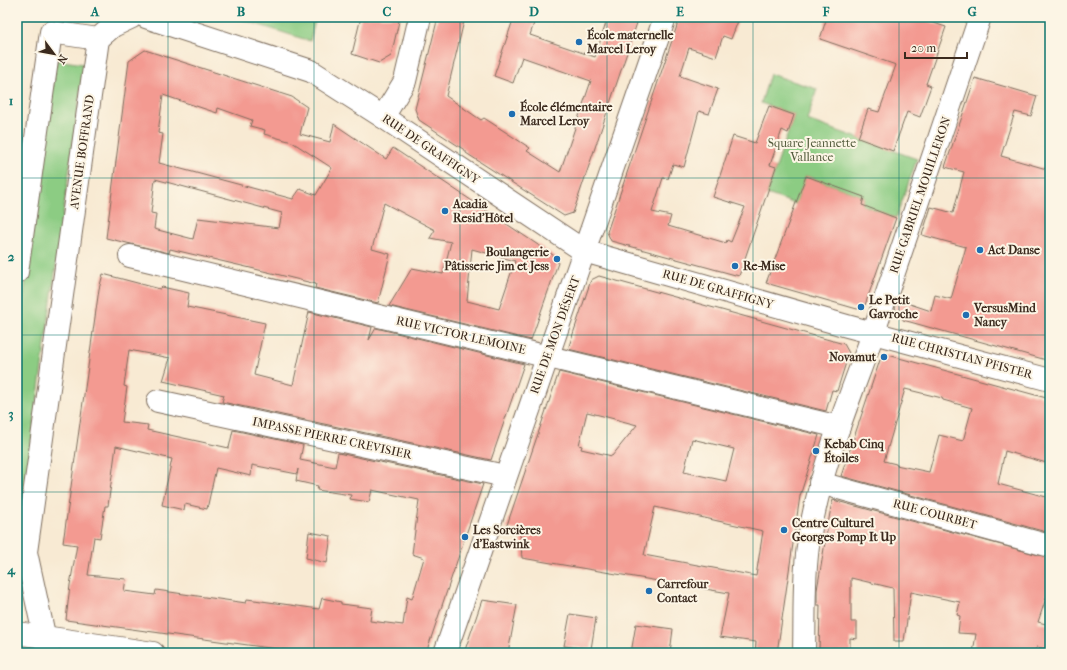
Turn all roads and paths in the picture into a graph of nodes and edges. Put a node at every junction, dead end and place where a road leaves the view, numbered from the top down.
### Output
1 (132, 17) edge
2 (146, 17) edge
3 (420, 17) edge
4 (665, 17) edge
5 (980, 17) edge
6 (98, 39) junction
7 (383, 116) junction
8 (584, 251) junction
9 (130, 256) dead end
10 (17, 272) edge
11 (873, 332) junction
12 (547, 356) junction
13 (1050, 380) edge
14 (158, 401) dead end
15 (839, 426) junction
16 (505, 476) junction
17 (820, 483) junction
18 (1050, 546) edge
19 (21, 551) edge
20 (17, 633) edge
21 (47, 645) edge
22 (153, 653) edge
23 (445, 653) edge
24 (804, 653) edge

1 - 6 street
2 - 7 street, RUE DE GRAFFIGNY
3 - 7 street
4 - 8 street, RUE DE MON DÉSERT
5 - 11 street, RUE GABRIEL MOUILLERON
6 - 10 street
6 - 19 street, AVENUE BOFFRAND
7 - 8 street, RUE DE GRAFFIGNY
8 - 11 street, RUE DE GRAFFIGNY
8 - 12 street, RUE DE MON DÉSERT
9 - 12 street, RUE VICTOR LEMOINE
11 - 13 street, RUE CHRISTIAN PFISTER
11 - 15 street, RUE GABRIEL MOUILLERON
12 - 15 street, RUE VICTOR LEMOINE
12 - 16 street, RUE DE MON DÉSERT
14 - 16 street, IMPASSE PIERRE CREVISIER
15 - 17 street, RUE GABRIEL MOUILLERON
16 - 23 street, RUE DE MON DÉSERT
17 - 18 street, RUE COURBET
17 - 24 street, RUE GABRIEL MOUILLERON
19 - 21 street, AVENUE BOFFRAND
20 - 21 street
21 - 22 street

